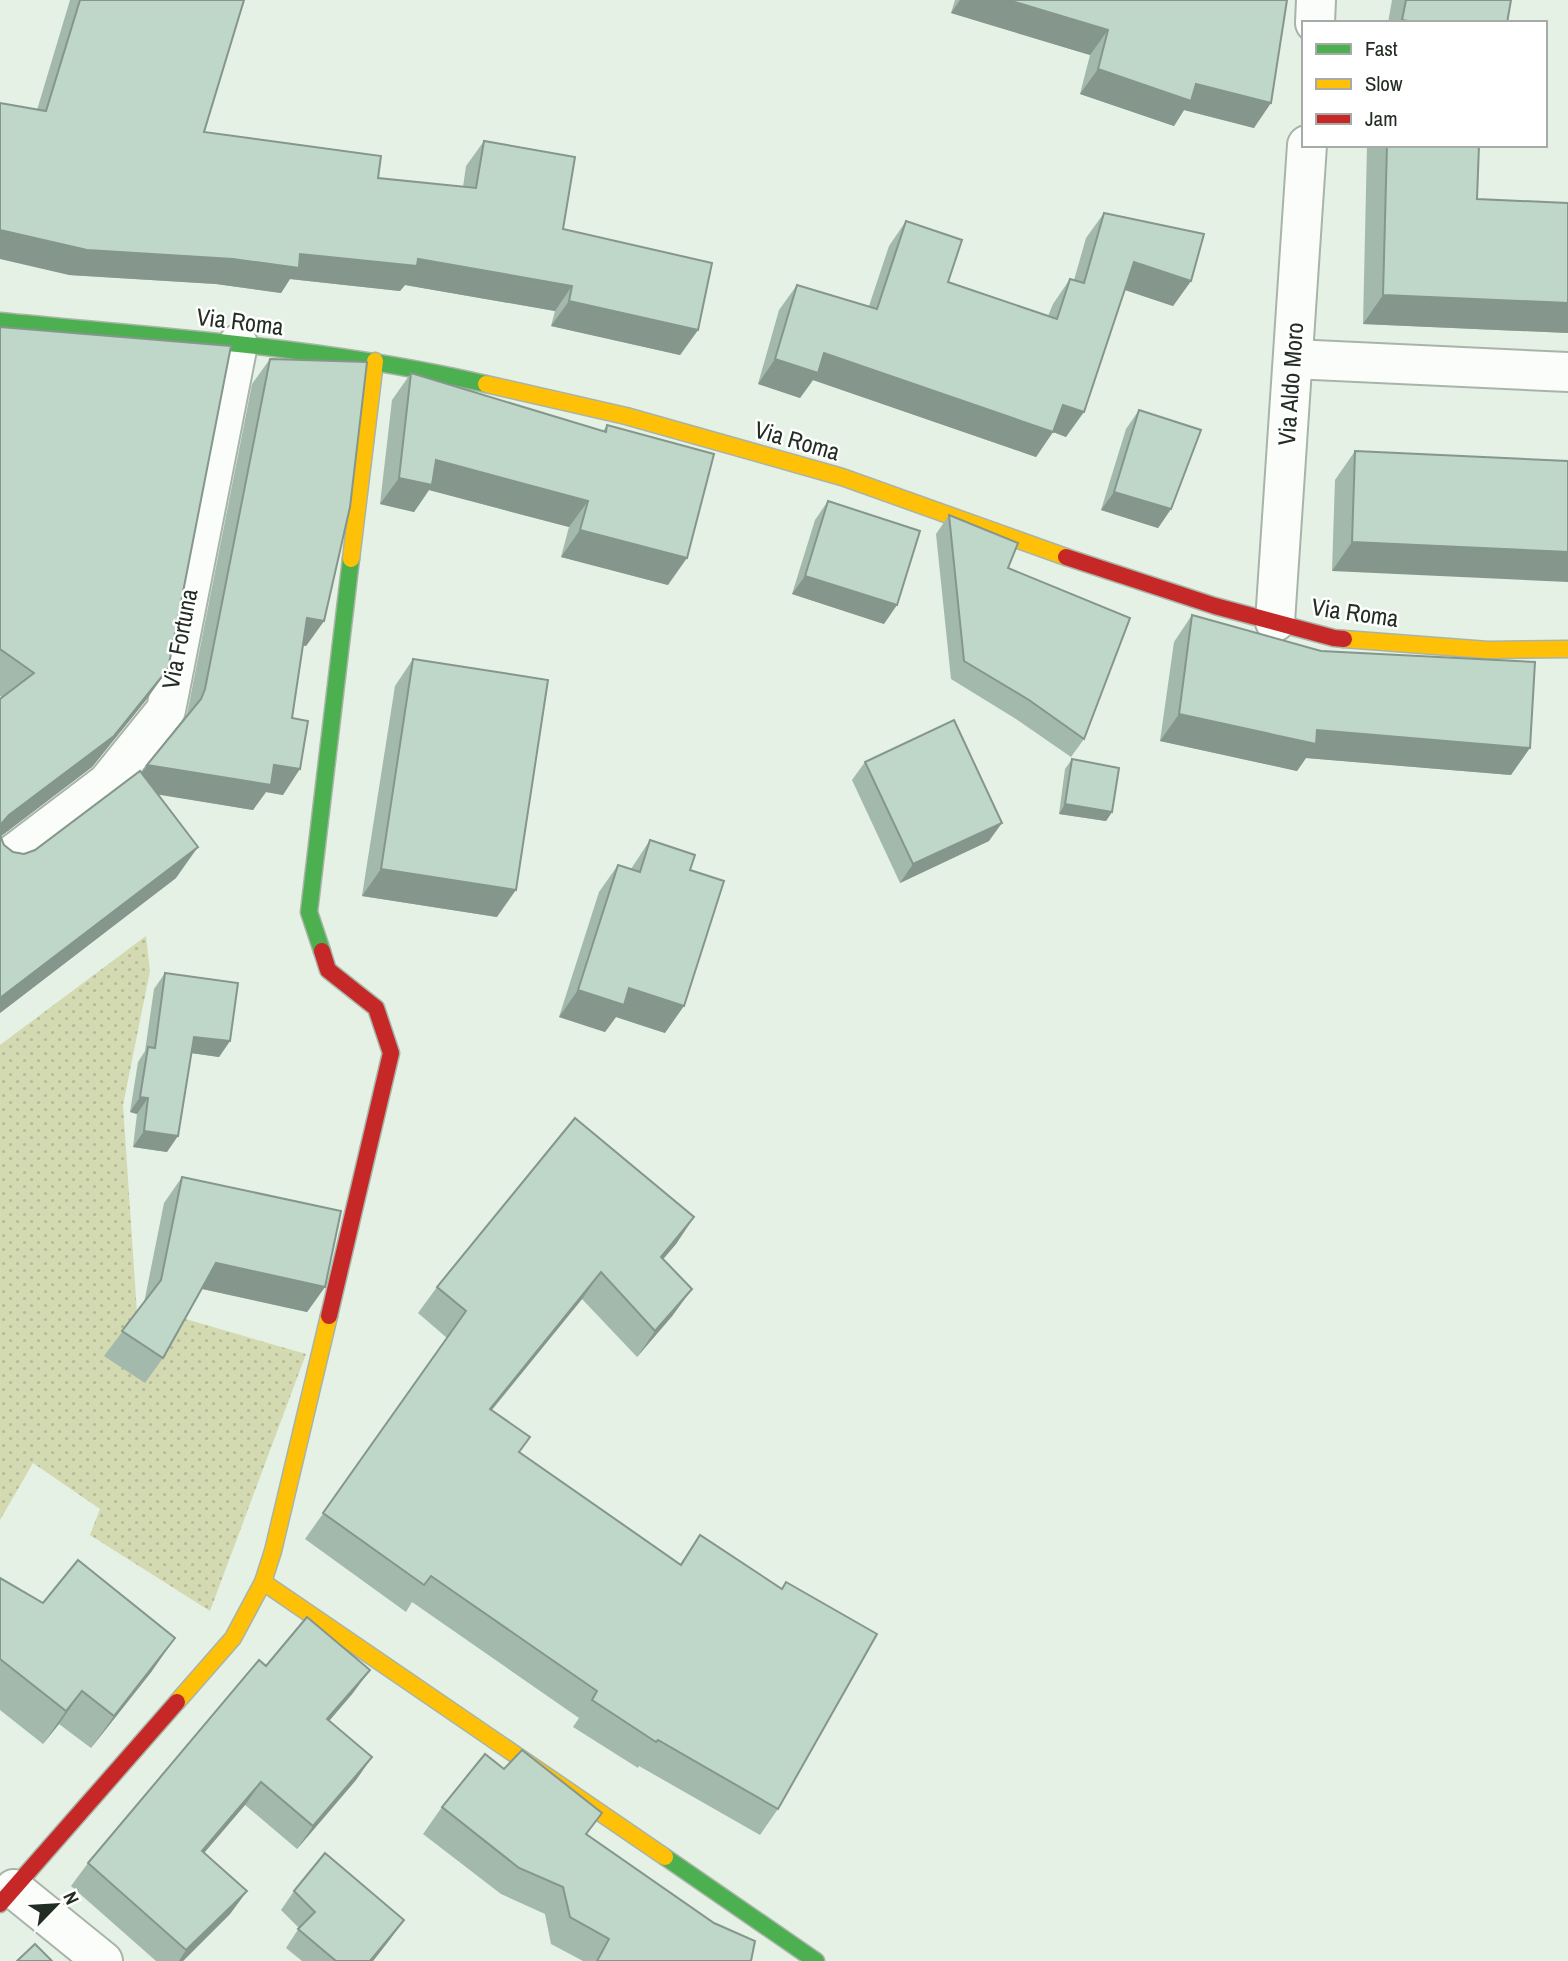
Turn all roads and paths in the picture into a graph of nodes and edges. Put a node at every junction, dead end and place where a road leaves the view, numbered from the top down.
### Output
1 (1316, 0) edge
2 (1315, 21) edge
3 (1307, 147) edge
4 (0, 321) edge
5 (238, 344) junction
6 (1293, 359) junction
7 (375, 361) junction
8 (1568, 372) edge
9 (1275, 622) junction
10 (1568, 649) edge
11 (0, 864) edge
12 (263, 1582) junction
13 (7, 1897) edge
14 (103, 1961) edge
15 (816, 1961) edge

1 - 2 street
3 - 6 street, Via Aldo Moro
4 - 5 street, Via Roma
5 - 7 street, Via Roma
5 - 11 street, Via Fortuna
6 - 8 street
6 - 9 street, Via Aldo Moro
7 - 9 street, Via Roma
7 - 12 street
9 - 10 street, Via Roma
12 - 13 street
12 - 15 street
13 - 14 street

